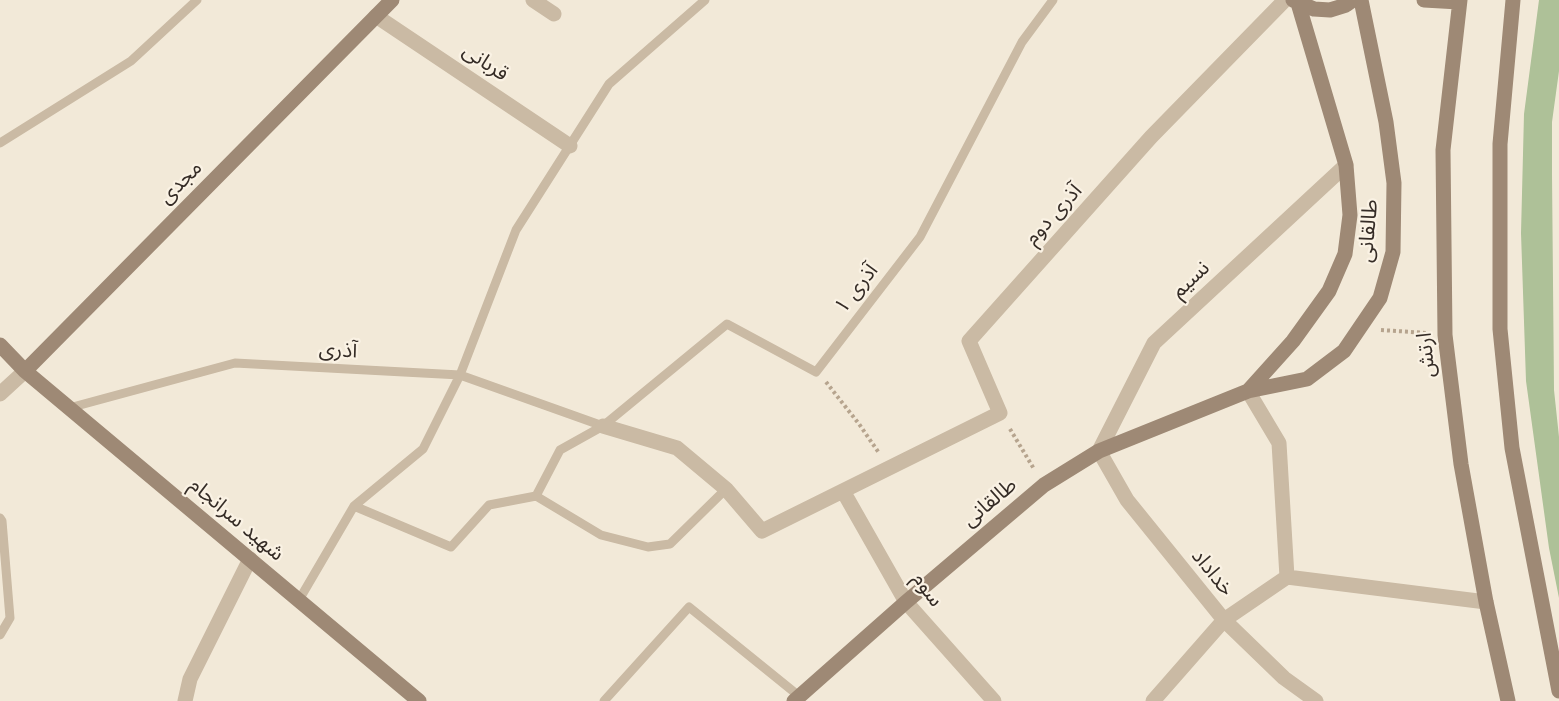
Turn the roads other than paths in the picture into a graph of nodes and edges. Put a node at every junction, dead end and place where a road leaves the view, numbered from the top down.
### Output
1 (197, 0) edge
2 (392, 0) edge
3 (532, 0) edge
4 (705, 0) edge
5 (1053, 0) edge
6 (1353, 0) edge
7 (1360, 0) edge
8 (1424, 0) edge
9 (1513, 0) edge
10 (1292, 1) edge
11 (1458, 1) edge
12 (554, 14) dead end
13 (376, 16) junction
14 (0, 143) edge
15 (570, 146) junction
16 (1346, 165) junction
17 (0, 345) edge
18 (25, 371) junction
19 (460, 375) junction
20 (1248, 391) junction
21 (0, 394) edge
22 (69, 408) junction
23 (603, 426) junction
24 (1099, 451) junction
25 (726, 489) junction
26 (843, 491) junction
27 (536, 496) junction
28 (354, 506) junction
29 (0, 518) edge
30 (250, 559) junction
31 (1287, 577) junction
32 (299, 600) junction
33 (906, 602) junction
34 (1486, 602) junction
35 (1224, 620) junction
36 (0, 635) edge
37 (1559, 691) edge
38 (799, 699) edge
39 (1160, 699) edge
40 (185, 701) edge
41 (419, 701) edge
42 (604, 701) edge
43 (994, 701) edge
44 (1316, 701) edge
45 (1508, 701) edge

1 - 14 lane
2 - 13 main road, مجدی
3 - 12 street
4 - 15 lane
5 - 23 lane, آذری ۱
6 - 10 main road
7 - 20 main road, طالقانی
8 - 11 main road
9 - 37 main road
10 - 16 main road, طالقانی
10 - 26 street, آذری دوم
11 - 34 main road, ارتش
13 - 15 street, قربانی
13 - 18 main road, مجدی
15 - 19 lane
16 - 20 main road, طالقانی
16 - 24 street, نسیم
17 - 18 main road, شهید سرانجام
18 - 21 street, مجدی
18 - 22 main road, شهید سرانجام
19 - 22 lane, آذری
19 - 23 lane, آذری
19 - 28 lane
20 - 24 main road, طالقانی
20 - 31 street
22 - 30 main road, شهید سرانجام
23 - 25 street
23 - 27 lane
24 - 33 main road, طالقانی
24 - 35 street, خداداد
25 - 26 street
25 - 27 lane
26 - 33 street, سوم
27 - 28 lane
28 - 32 lane
29 - 36 lane
30 - 32 main road, شهید سرانجام
30 - 40 street
31 - 34 street
31 - 35 street
32 - 41 main road, شهید سرانجام
33 - 38 main road, طالقانی
33 - 43 street, سوم
34 - 45 main road, ارتش
35 - 39 street
35 - 44 street, خداداد
38 - 42 lane

